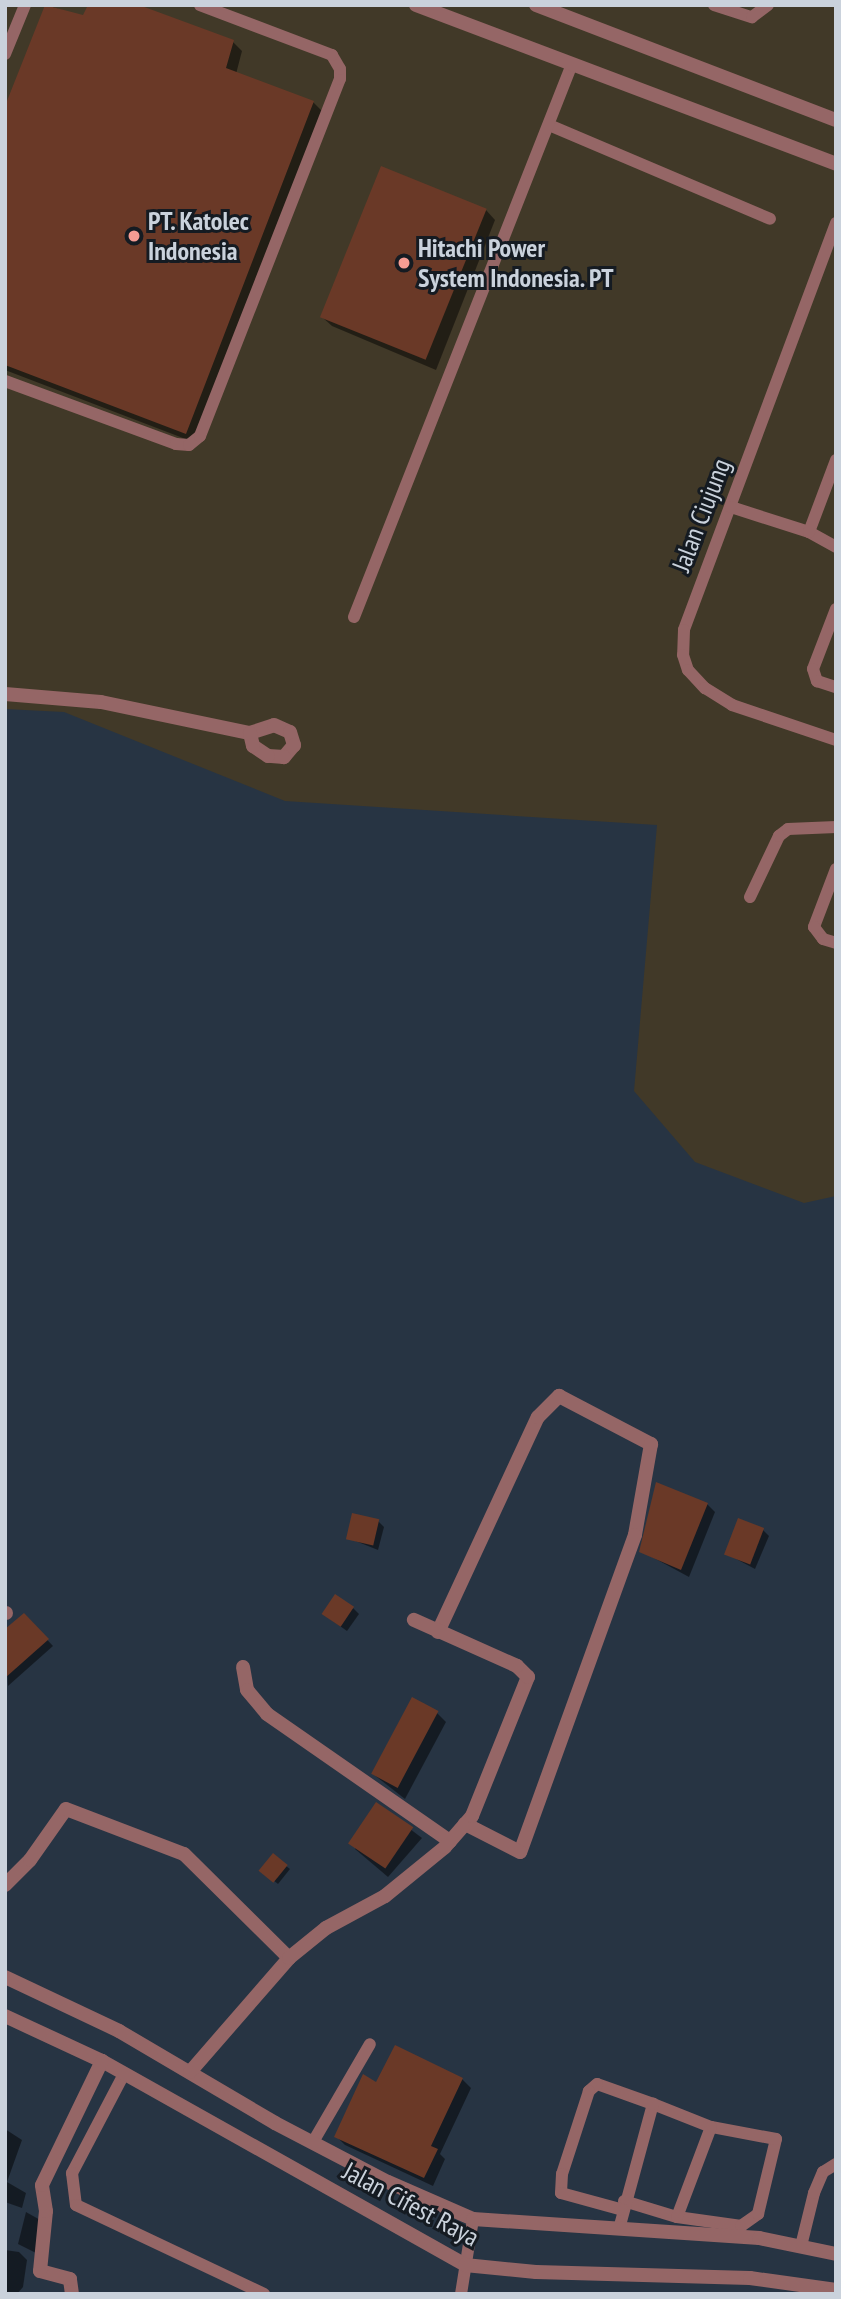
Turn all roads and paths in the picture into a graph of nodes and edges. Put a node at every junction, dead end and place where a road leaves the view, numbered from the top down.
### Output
1 (24, 5) edge
2 (200, 5) edge
3 (416, 5) edge
4 (536, 5) edge
5 (714, 5) edge
6 (768, 5) edge
7 (5, 54) edge
8 (572, 64) junction
9 (836, 120) edge
10 (549, 125) junction
11 (836, 164) edge
12 (770, 219) dead end
13 (836, 223) edge
14 (5, 381) edge
15 (836, 460) edge
16 (731, 507) junction
17 (809, 532) junction
18 (836, 547) edge
19 (836, 609) edge
20 (354, 617) dead end
21 (836, 687) edge
22 (5, 694) edge
23 (250, 733) dead end
24 (836, 740) edge
25 (836, 827) edge
26 (836, 869) edge
27 (750, 897) dead end
28 (836, 943) edge
29 (414, 1620) dead end
30 (439, 1632) junction
31 (243, 1667) dead end
32 (465, 1824) junction
33 (450, 1841) junction
34 (5, 1885) edge
35 (289, 1958) junction
36 (5, 1977) edge
37 (5, 2016) edge
38 (370, 2045) dead end
39 (102, 2061) junction
40 (190, 2072) junction
41 (124, 2074) junction
42 (653, 2104) junction
43 (711, 2127) junction
44 (313, 2142) junction
45 (836, 2164) edge
46 (623, 2205) junction
47 (677, 2217) junction
48 (473, 2219) junction
49 (618, 2229) junction
50 (801, 2246) junction
51 (836, 2254) edge
52 (465, 2265) junction
53 (836, 2290) edge
54 (72, 2294) edge
55 (264, 2294) edge
56 (461, 2294) edge

1 - 7 lane
2 - 14 lane
3 - 8 street
4 - 9 street
5 - 6 lane
8 - 10 lane
8 - 11 street
10 - 12 lane
10 - 20 lane
13 - 16 lane, Jalan Ciujung
15 - 17 lane
16 - 17 lane
16 - 24 lane, Jalan Ciujung
17 - 18 lane
19 - 21 lane
22 - 23 street
25 - 27 lane
26 - 28 lane
29 - 30 street
30 - 32 street
30 - 32 street
31 - 33 street
32 - 33 street
33 - 35 street
34 - 35 street
35 - 40 street
36 - 40 street, Jalan Cifest Raya
37 - 39 street, Jalan Cifest Raya
38 - 44 lane
39 - 41 street, Jalan Cifest Raya
39 - 54 street
40 - 44 street, Jalan Cifest Raya
41 - 52 street, Jalan Cifest Raya
41 - 55 lane
42 - 43 lane
42 - 46 lane
42 - 46 lane
43 - 47 lane
43 - 47 lane
44 - 48 street, Jalan Cifest Raya
45 - 50 lane
46 - 47 lane
46 - 49 lane
48 - 49 street, Jalan Cifest Raya
48 - 52 lane
49 - 50 street, Jalan Cifest Raya
50 - 51 street, Jalan Cifest Raya
52 - 53 street, Jalan Cifest Raya
52 - 56 lane

